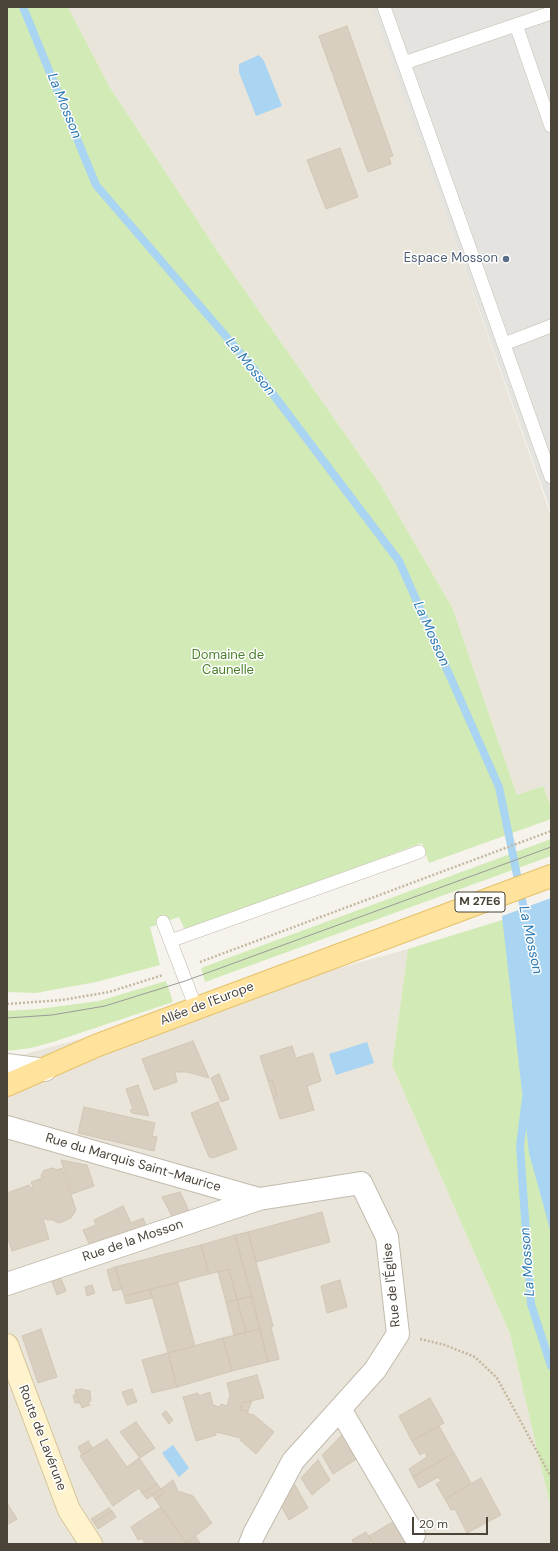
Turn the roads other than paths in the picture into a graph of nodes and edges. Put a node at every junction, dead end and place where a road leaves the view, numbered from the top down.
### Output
1 (384, 7) edge
2 (551, 13) edge
3 (516, 25) junction
4 (404, 64) junction
5 (551, 126) edge
6 (551, 326) edge
7 (504, 344) junction
8 (551, 477) edge
9 (419, 852) dead end
10 (551, 876) edge
11 (163, 922) dead end
12 (170, 941) junction
13 (196, 1008) junction
14 (7, 1065) edge
15 (45, 1070) junction
16 (7, 1085) edge
17 (7, 1127) edge
18 (259, 1199) junction
19 (7, 1284) edge
20 (7, 1344) edge
21 (340, 1408) junction
22 (69, 1510) junction
23 (414, 1535) dead end
24 (74, 1544) edge
25 (91, 1544) edge
26 (250, 1544) edge

1 - 4 lane
2 - 3 lane
3 - 4 lane
3 - 5 lane
4 - 7 lane
6 - 7 lane
7 - 8 lane
9 - 12 lane
10 - 13 main road, Allée de l'Europe / M 27E6
11 - 12 lane
12 - 13 lane
13 - 15 main road, Allée de l'Europe
14 - 15 street
15 - 16 main road, Allée de l'Europe
17 - 18 street, Rue du Marquis Saint-Maurice
18 - 19 street, Rue de la Mosson
18 - 21 street, Rue de l'Église
20 - 22 street, Route de Lavérune
21 - 23 street
21 - 26 street, Rue de l'Église
22 - 24 street, Route de Lavérune
22 - 25 street, Route de Lavérune

